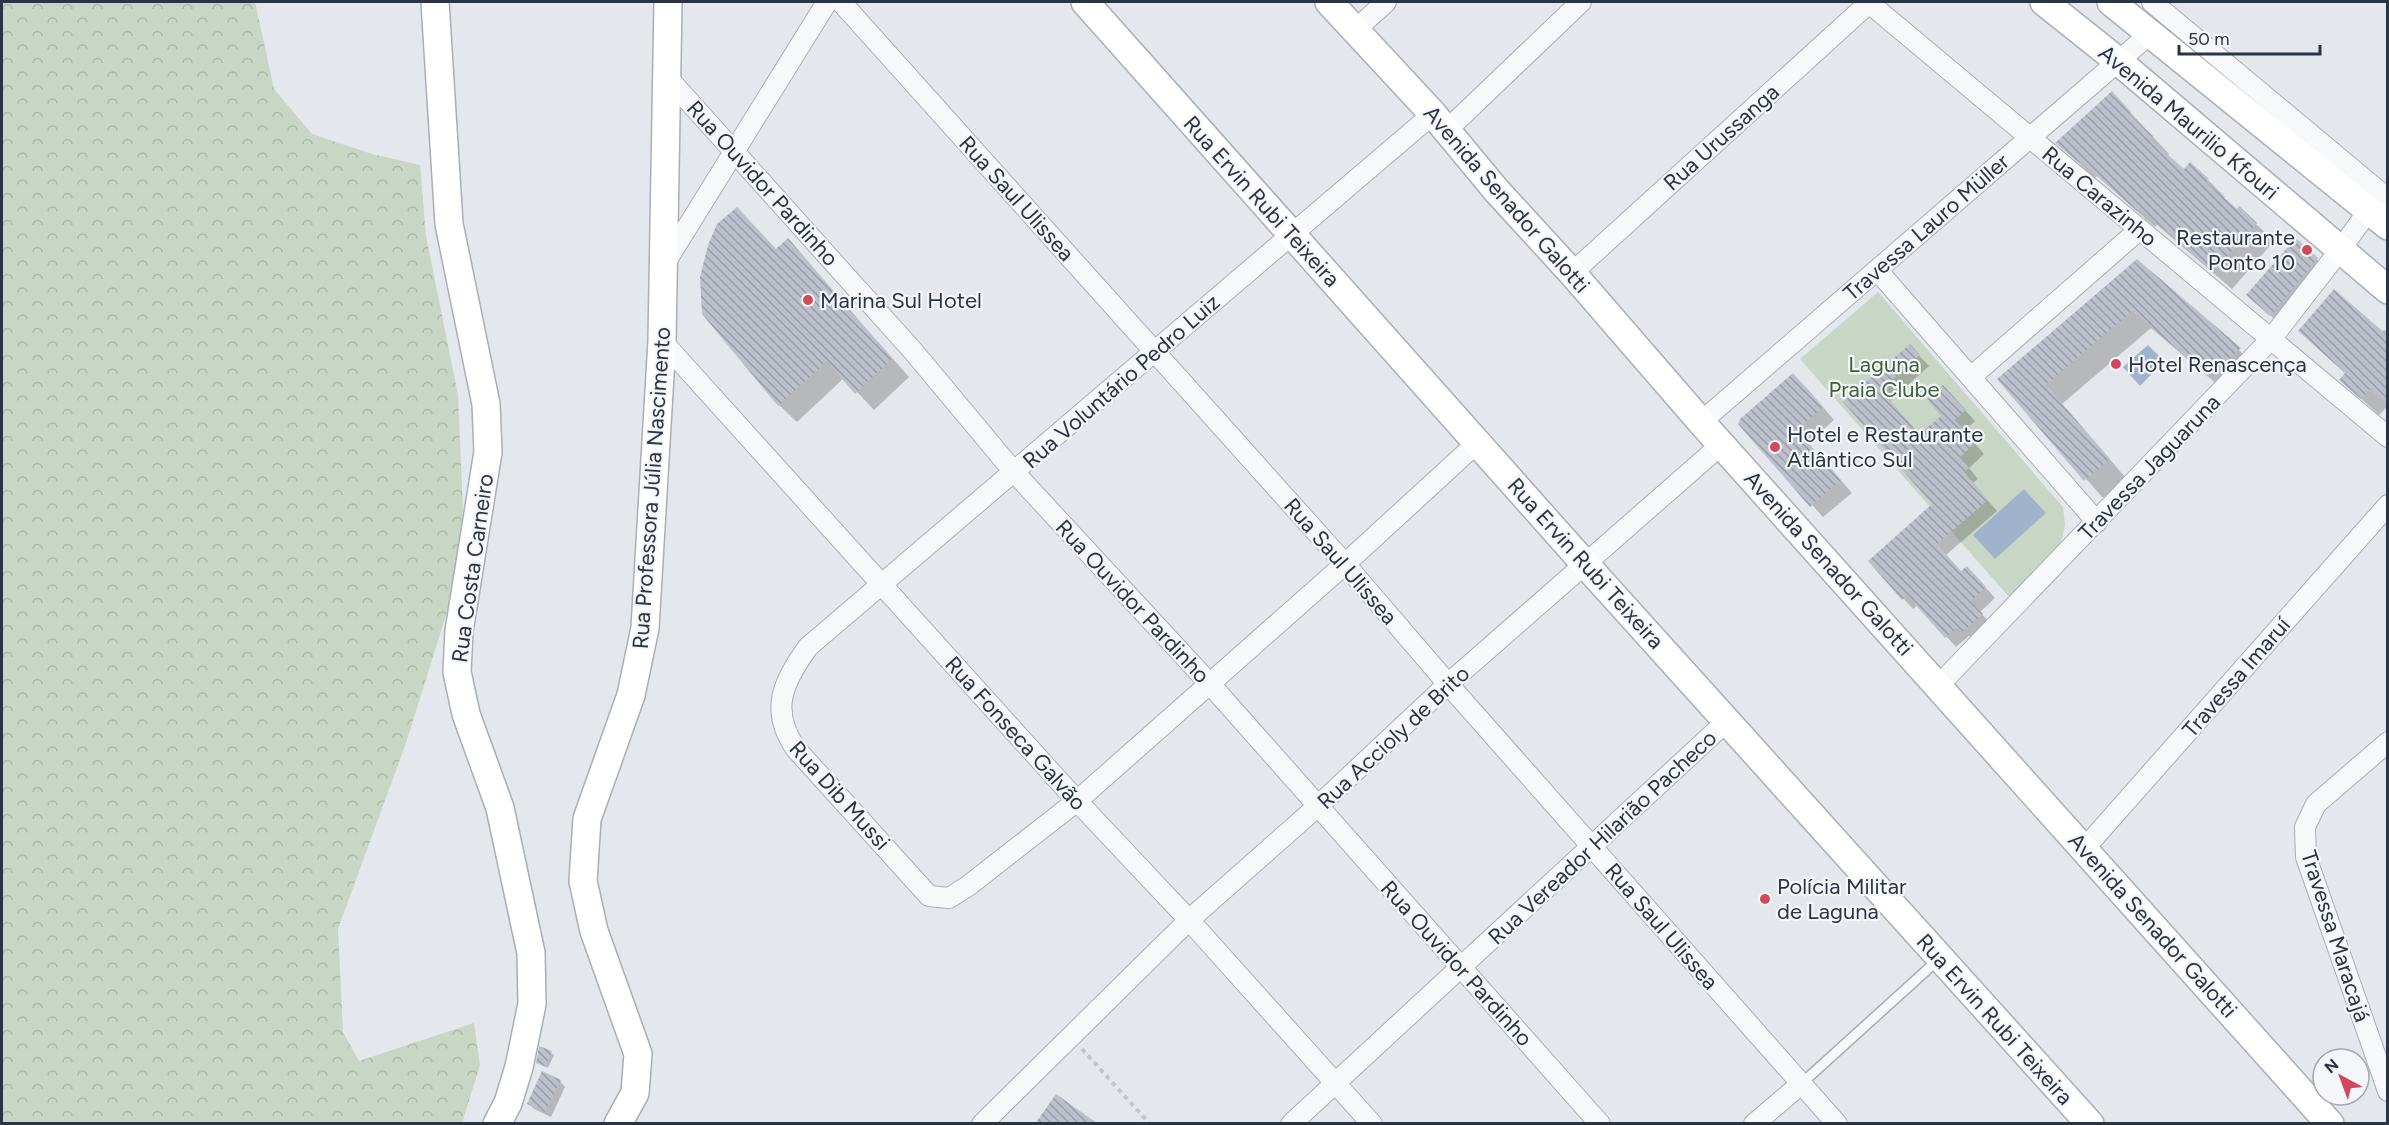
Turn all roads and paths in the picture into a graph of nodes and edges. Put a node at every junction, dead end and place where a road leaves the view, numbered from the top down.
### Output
1 (435, 2) edge
2 (668, 2) edge
3 (827, 2) edge
4 (840, 2) edge
5 (1085, 2) edge
6 (1329, 2) edge
7 (1386, 2) edge
8 (1581, 2) edge
9 (1869, 2) edge
10 (2044, 2) edge
11 (2111, 2) edge
12 (2152, 2) edge
13 (1355, 30) junction
14 (2151, 33) junction
15 (2118, 61) junction
16 (667, 77) junction
17 (1440, 122) junction
18 (2029, 137) junction
19 (734, 151) junction
20 (2381, 212) edge
21 (2140, 229) junction
22 (1292, 234) junction
23 (2340, 250) junction
24 (665, 263) junction
25 (1877, 270) junction
26 (1572, 273) junction
27 (2388, 290) edge
28 (2271, 339) junction
29 (662, 341) junction
30 (1155, 351) junction
31 (1971, 377) junction
32 (1701, 422) junction
33 (2388, 437) edge
34 (1478, 442) junction
35 (1722, 444) junction
36 (1014, 472) junction
37 (2388, 505) edge
38 (2097, 522) junction
39 (1345, 564) junction
40 (1586, 564) junction
41 (881, 583) junction
42 (808, 647) joint
43 (1210, 684) junction
44 (1448, 684) junction
45 (1938, 686) junction
46 (1727, 722) junction
47 (2388, 742) edge
48 (1077, 801) junction
49 (1318, 806) junction
50 (1592, 846) junction
51 (2084, 849) junction
52 (1189, 920) junction
53 (1940, 957) junction
54 (1461, 967) junction
55 (1070, 1036) junction
56 (1337, 1082) junction
57 (1801, 1084) junction
58 (2388, 1091) edge
59 (497, 1124) edge
60 (618, 1124) edge
61 (982, 1124) edge
62 (1150, 1124) edge
63 (1291, 1124) edge
64 (1372, 1124) edge
65 (1600, 1124) edge
66 (1754, 1124) edge
67 (1837, 1124) edge
68 (2090, 1124) edge
69 (2330, 1124) edge

1 - 59 street, Rua Costa Carneiro
2 - 16 street, Rua Professora Júlia Nascimento
3 - 19 street
4 - 30 street, Rua Saul Ulissea
5 - 22 street, Rua Ervin Rubi Teixeira
6 - 13 street, Avenida Senador Galotti
7 - 13 street
8 - 17 street, Rua Voluntário Pedro Luiz
9 - 18 street, Rua Carazinho
9 - 26 street, Rua Urussanga
10 - 15 street, Avenida Maurilio Kfouri
11 - 14 street, Avenida Maurilio Kfouri
12 - 20 street
13 - 17 street, Avenida Senador Galotti
14 - 15 street, Travessa Lauro Müller
14 - 20 street, Avenida Maurilio Kfouri
15 - 18 street, Travessa Lauro Müller
15 - 23 street, Avenida Maurilio Kfouri
16 - 19 street, Rua Ouvidor Pardinho
16 - 24 street, Rua Professora Júlia Nascimento
17 - 22 street, Rua Voluntário Pedro Luiz
17 - 26 street, Avenida Senador Galotti
18 - 21 street, Rua Carazinho
18 - 25 street, Travessa Lauro Müller
19 - 24 street
19 - 36 street, Rua Ouvidor Pardinho
20 - 23 street, Travessa Jaguaruna
21 - 28 street, Rua Carazinho
21 - 31 street
22 - 30 street, Rua Voluntário Pedro Luiz
22 - 34 street, Rua Ervin Rubi Teixeira
23 - 27 street, Avenida Maurilio Kfouri
23 - 28 street, Travessa Jaguaruna
24 - 29 street, Rua Professora Júlia Nascimento
25 - 31 street
25 - 32 street, Travessa Lauro Müller
26 - 32 street, Avenida Senador Galotti
28 - 33 street, Rua Carazinho
28 - 38 street, Travessa Jaguaruna
29 - 41 street, Rua Fonseca Galvão
29 - 60 street, Rua Professora Júlia Nascimento
30 - 36 street, Rua Voluntário Pedro Luiz
30 - 39 street, Rua Saul Ulissea
31 - 38 street
32 - 35 street, Avenida Senador Galotti
34 - 39 street, Rua Dib Mussi
34 - 40 street, Rua Ervin Rubi Teixeira
35 - 40 street, Rua Accioly de Brito
35 - 45 street, Avenida Senador Galotti
36 - 41 street, Rua Voluntário Pedro Luiz
36 - 43 street, Rua Ouvidor Pardinho
37 - 51 street, Travessa Imaruí
38 - 45 street, Travessa Jaguaruna
39 - 43 street, Rua Dib Mussi
39 - 44 street, Rua Saul Ulissea
40 - 44 street, Rua Accioly de Brito
40 - 46 street, Rua Ervin Rubi Teixeira
41 - 42 street, Rua Voluntário Pedro Luiz
41 - 48 street, Rua Fonseca Galvão
42 - 48 street, Rua Dib Mussi
43 - 48 street, Rua Dib Mussi
43 - 49 street, Rua Ouvidor Pardinho
44 - 49 street, Rua Accioly de Brito
44 - 50 street, Rua Saul Ulissea
45 - 51 street, Avenida Senador Galotti
46 - 50 street, Rua Vereador Hilarião Pacheco
46 - 53 street, Rua Ervin Rubi Teixeira
47 - 58 street, Travessa Maracajá
48 - 52 street, Rua Fonseca Galvão
49 - 52 street, Rua Accioly de Brito
49 - 54 street, Rua Ouvidor Pardinho
50 - 54 street, Rua Vereador Hilarião Pacheco
50 - 57 street, Rua Saul Ulissea
51 - 69 street, Avenida Senador Galotti
52 - 55 street, Rua Accioly de Brito
52 - 56 street, Rua Fonseca Galvão
53 - 57 lane
53 - 68 street, Rua Ervin Rubi Teixeira
54 - 56 street, Rua Vereador Hilarião Pacheco
54 - 65 street, Rua Ouvidor Pardinho
55 - 61 street, Rua Accioly de Brito
55 - 62 path
56 - 63 street, Rua Vereador Hilarião Pacheco
56 - 64 street, Rua Fonseca Galvão
57 - 66 street
57 - 67 street, Rua Saul Ulissea

